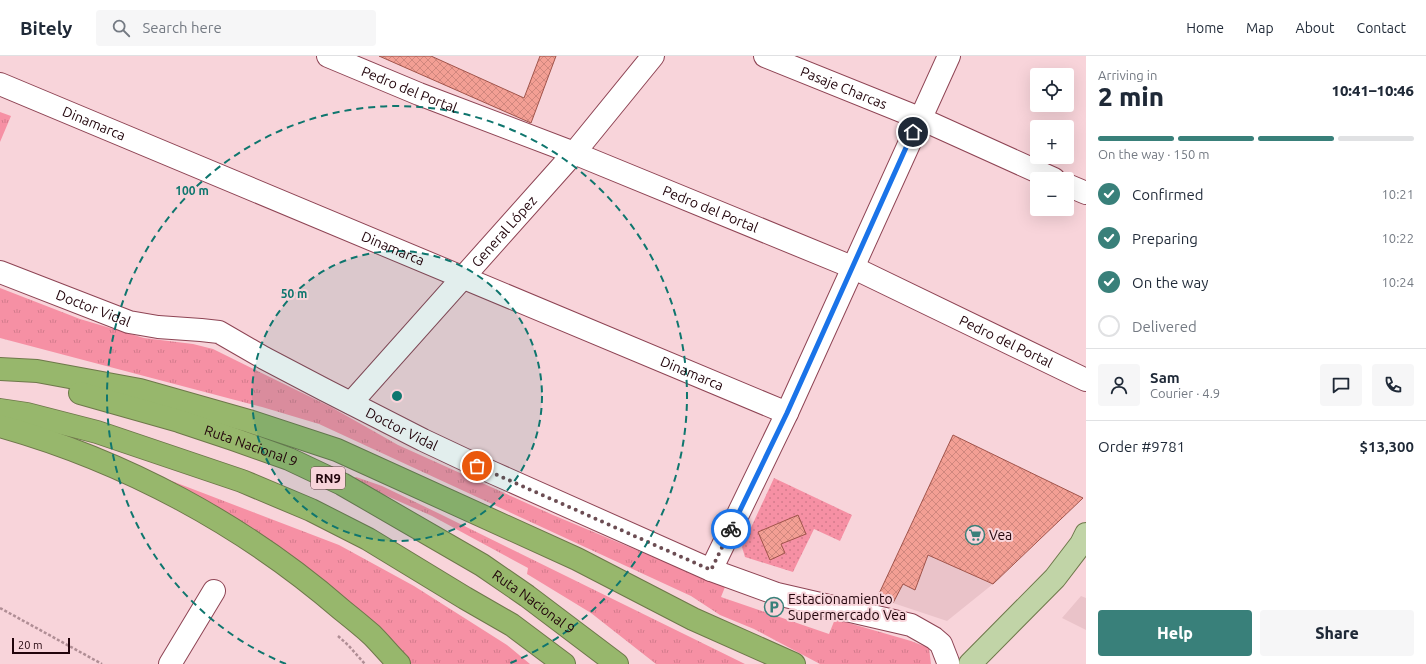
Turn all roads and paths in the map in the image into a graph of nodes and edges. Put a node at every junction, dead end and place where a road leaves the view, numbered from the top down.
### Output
1 (328, 56) edge
2 (653, 56) edge
3 (765, 56) edge
4 (948, 56) edge
5 (0, 84) edge
6 (919, 118) junction
7 (574, 153) junction
8 (1039, 172) edge
9 (1074, 188) edge
10 (1086, 194) edge
11 (852, 267) junction
12 (0, 272) edge
13 (463, 278) junction
14 (0, 369) edge
15 (0, 376) edge
16 (1086, 380) edge
17 (351, 403) junction
18 (0, 410) edge
19 (787, 413) junction
20 (0, 426) edge
21 (1086, 534) edge
22 (1086, 560) edge
23 (711, 570) junction
24 (214, 591) dead end
25 (0, 608) edge
26 (337, 635) dead end
27 (102, 664) edge
28 (170, 664) edge
29 (365, 664) edge
30 (399, 664) edge
31 (564, 664) edge
32 (617, 664) edge
33 (794, 664) edge
34 (948, 664) edge
35 (970, 664) edge
36 (990, 664) edge

1 - 7 street, Pedro del Portal
2 - 7 street, General López
3 - 6 street, Pasaje Charcas
4 - 6 street
5 - 13 street, Dinamarca
6 - 8 street, Pasaje Charcas
6 - 11 street
7 - 11 street, Pedro del Portal
7 - 13 street, General López
9 - 10 street
11 - 16 street, Pedro del Portal
11 - 19 street
12 - 17 street, Doctor Vidal
13 - 17 street, General López
13 - 19 street, Dinamarca
14 - 33 highway
15 - 32 highway, Ruta Nacional 9 / RN9
17 - 23 street, Doctor Vidal
18 - 31 highway, RN9
19 - 23 street
20 - 30 highway
21 - 35 main road
22 - 36 main road
23 - 34 street, Doctor Vidal
24 - 28 street
25 - 27 path
26 - 29 path

